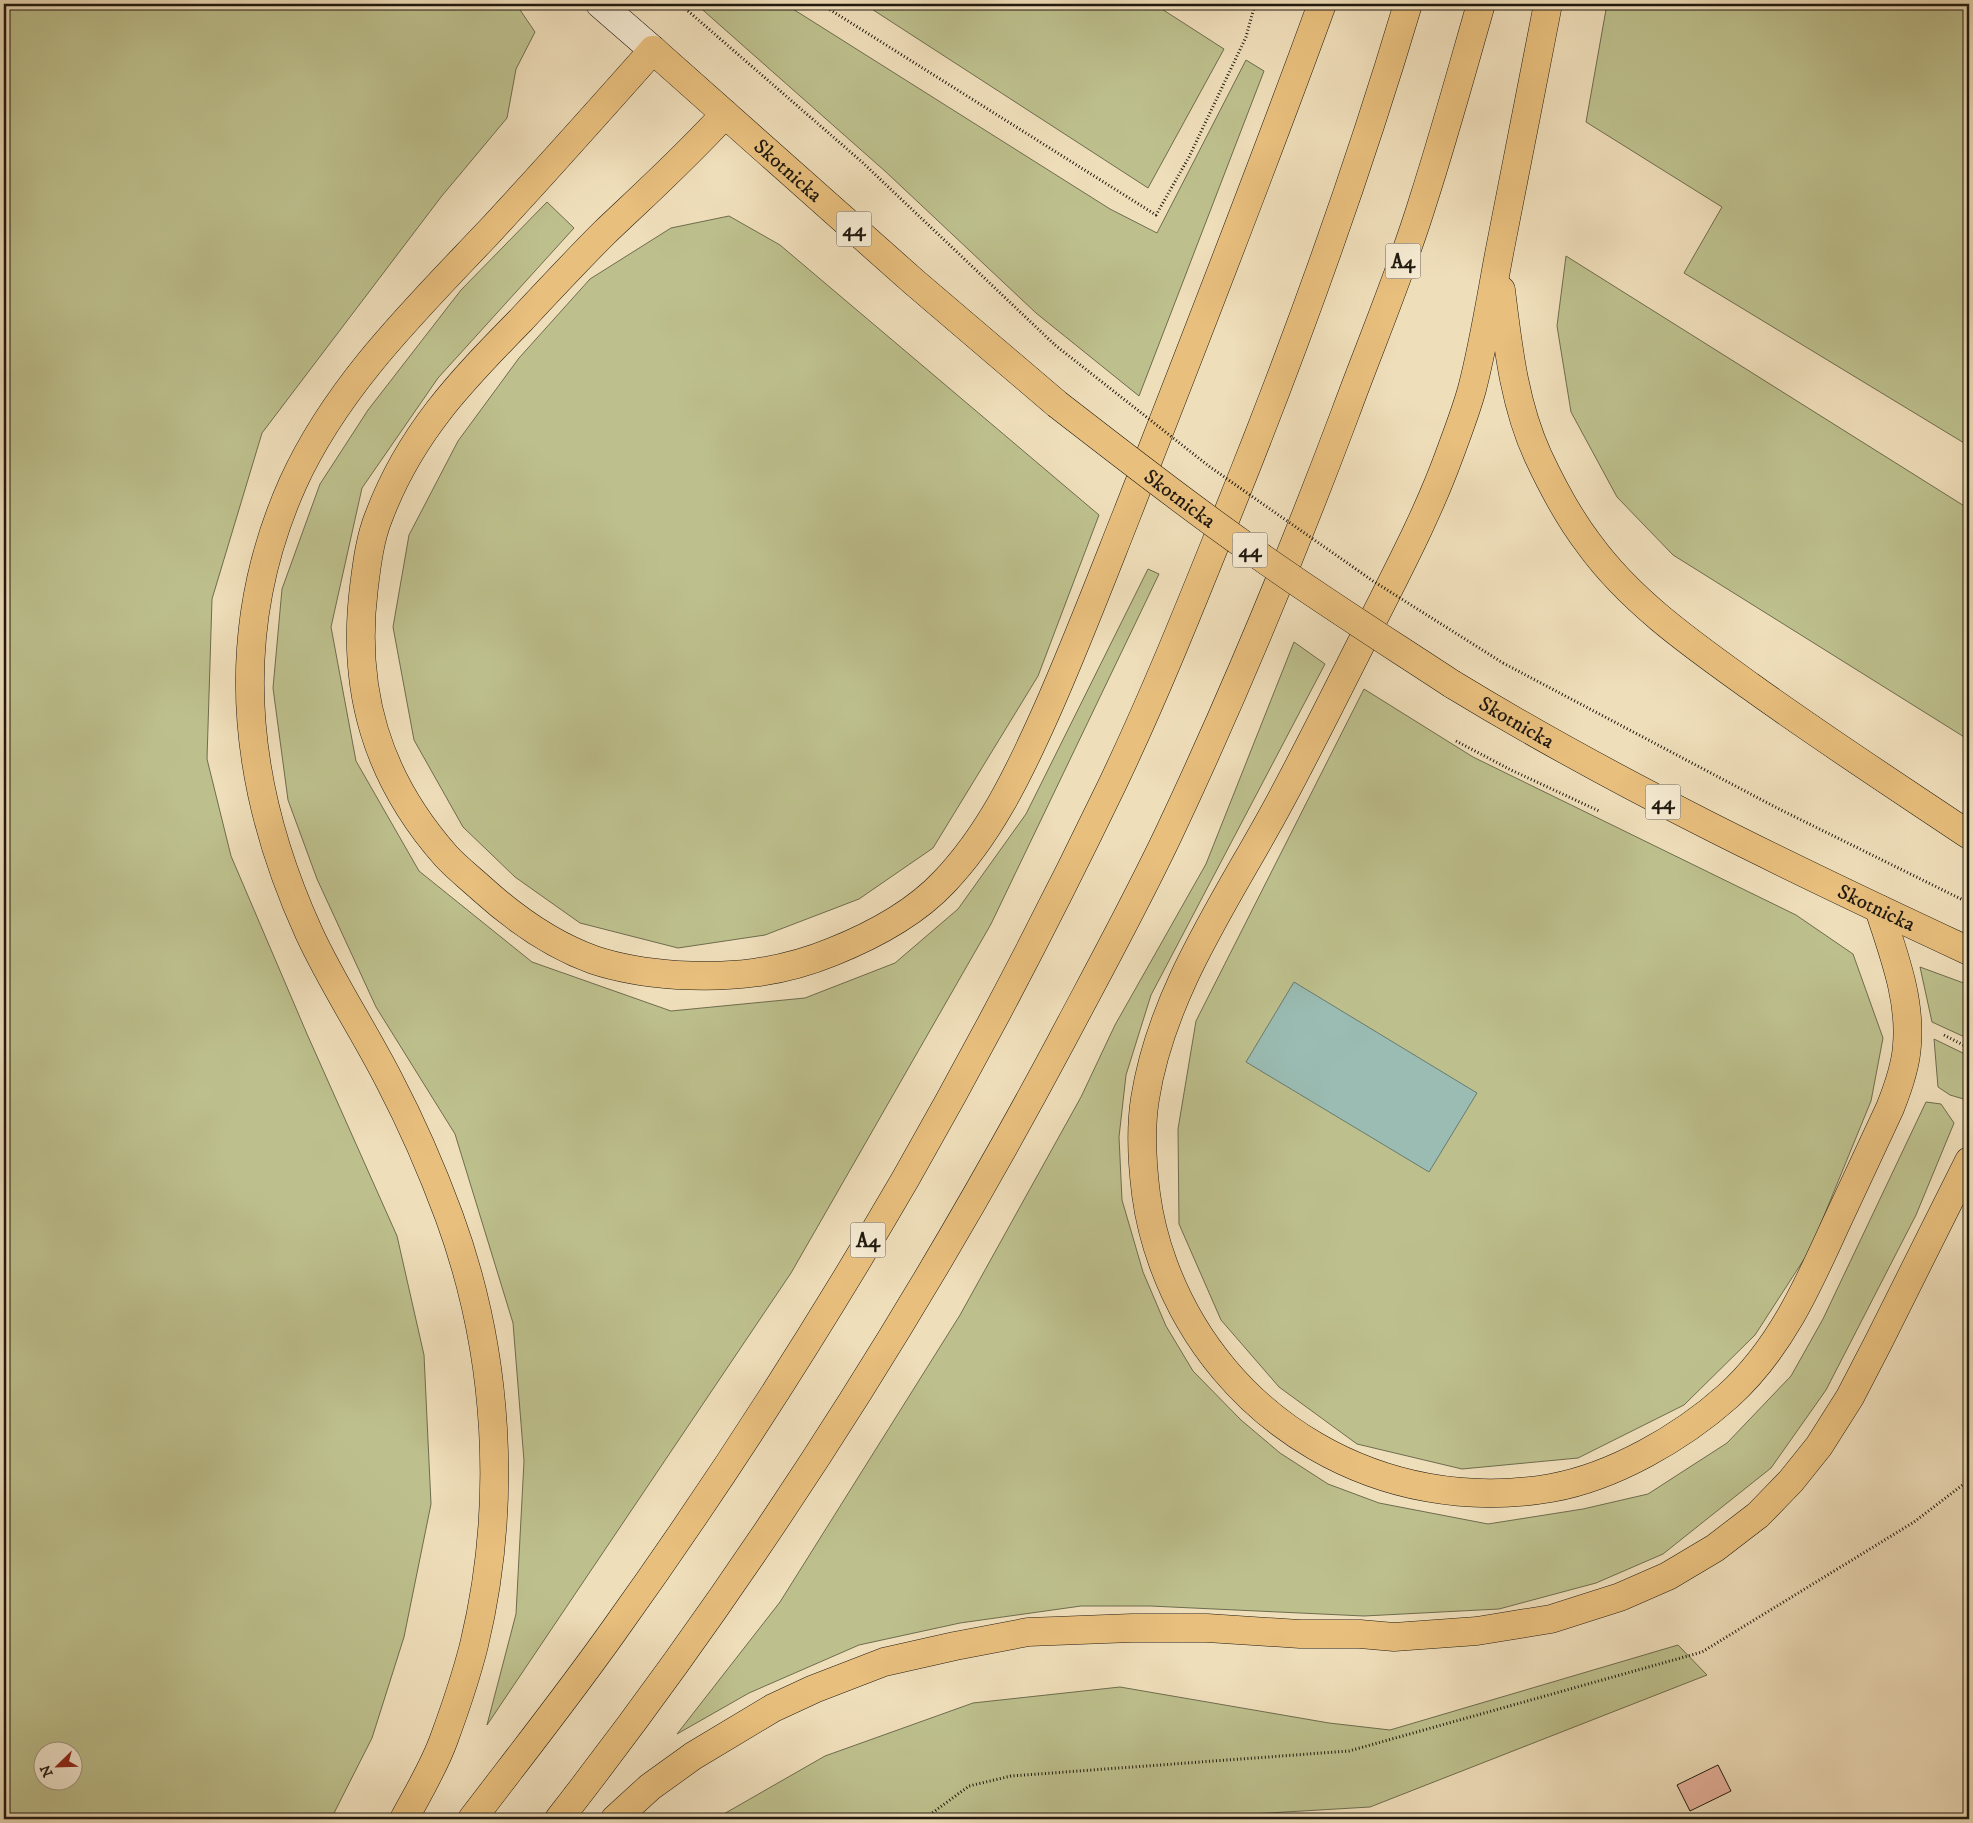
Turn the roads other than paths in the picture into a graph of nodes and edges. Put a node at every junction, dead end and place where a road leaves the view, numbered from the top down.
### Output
1 (600, 4) edge
2 (1322, 4) edge
3 (1408, 4) edge
4 (1481, 4) edge
5 (1548, 4) edge
6 (653, 50) junction
7 (725, 114) junction
8 (1498, 262) junction
9 (1969, 836) edge
10 (1879, 909) junction
11 (1969, 951) edge
12 (1969, 1161) edge
13 (404, 1819) edge
14 (472, 1819) edge
15 (559, 1819) edge
16 (615, 1819) edge

1 - 6 main road, Skotnicka
2 - 7 main road
3 - 14 main road, A4
4 - 15 main road, A4
5 - 8 main road
6 - 7 main road, Skotnicka / 44
6 - 13 main road
7 - 10 main road, Skotnicka / 44, bridge
8 - 9 main road
8 - 10 main road
10 - 11 main road, Skotnicka / 44
12 - 16 main road

